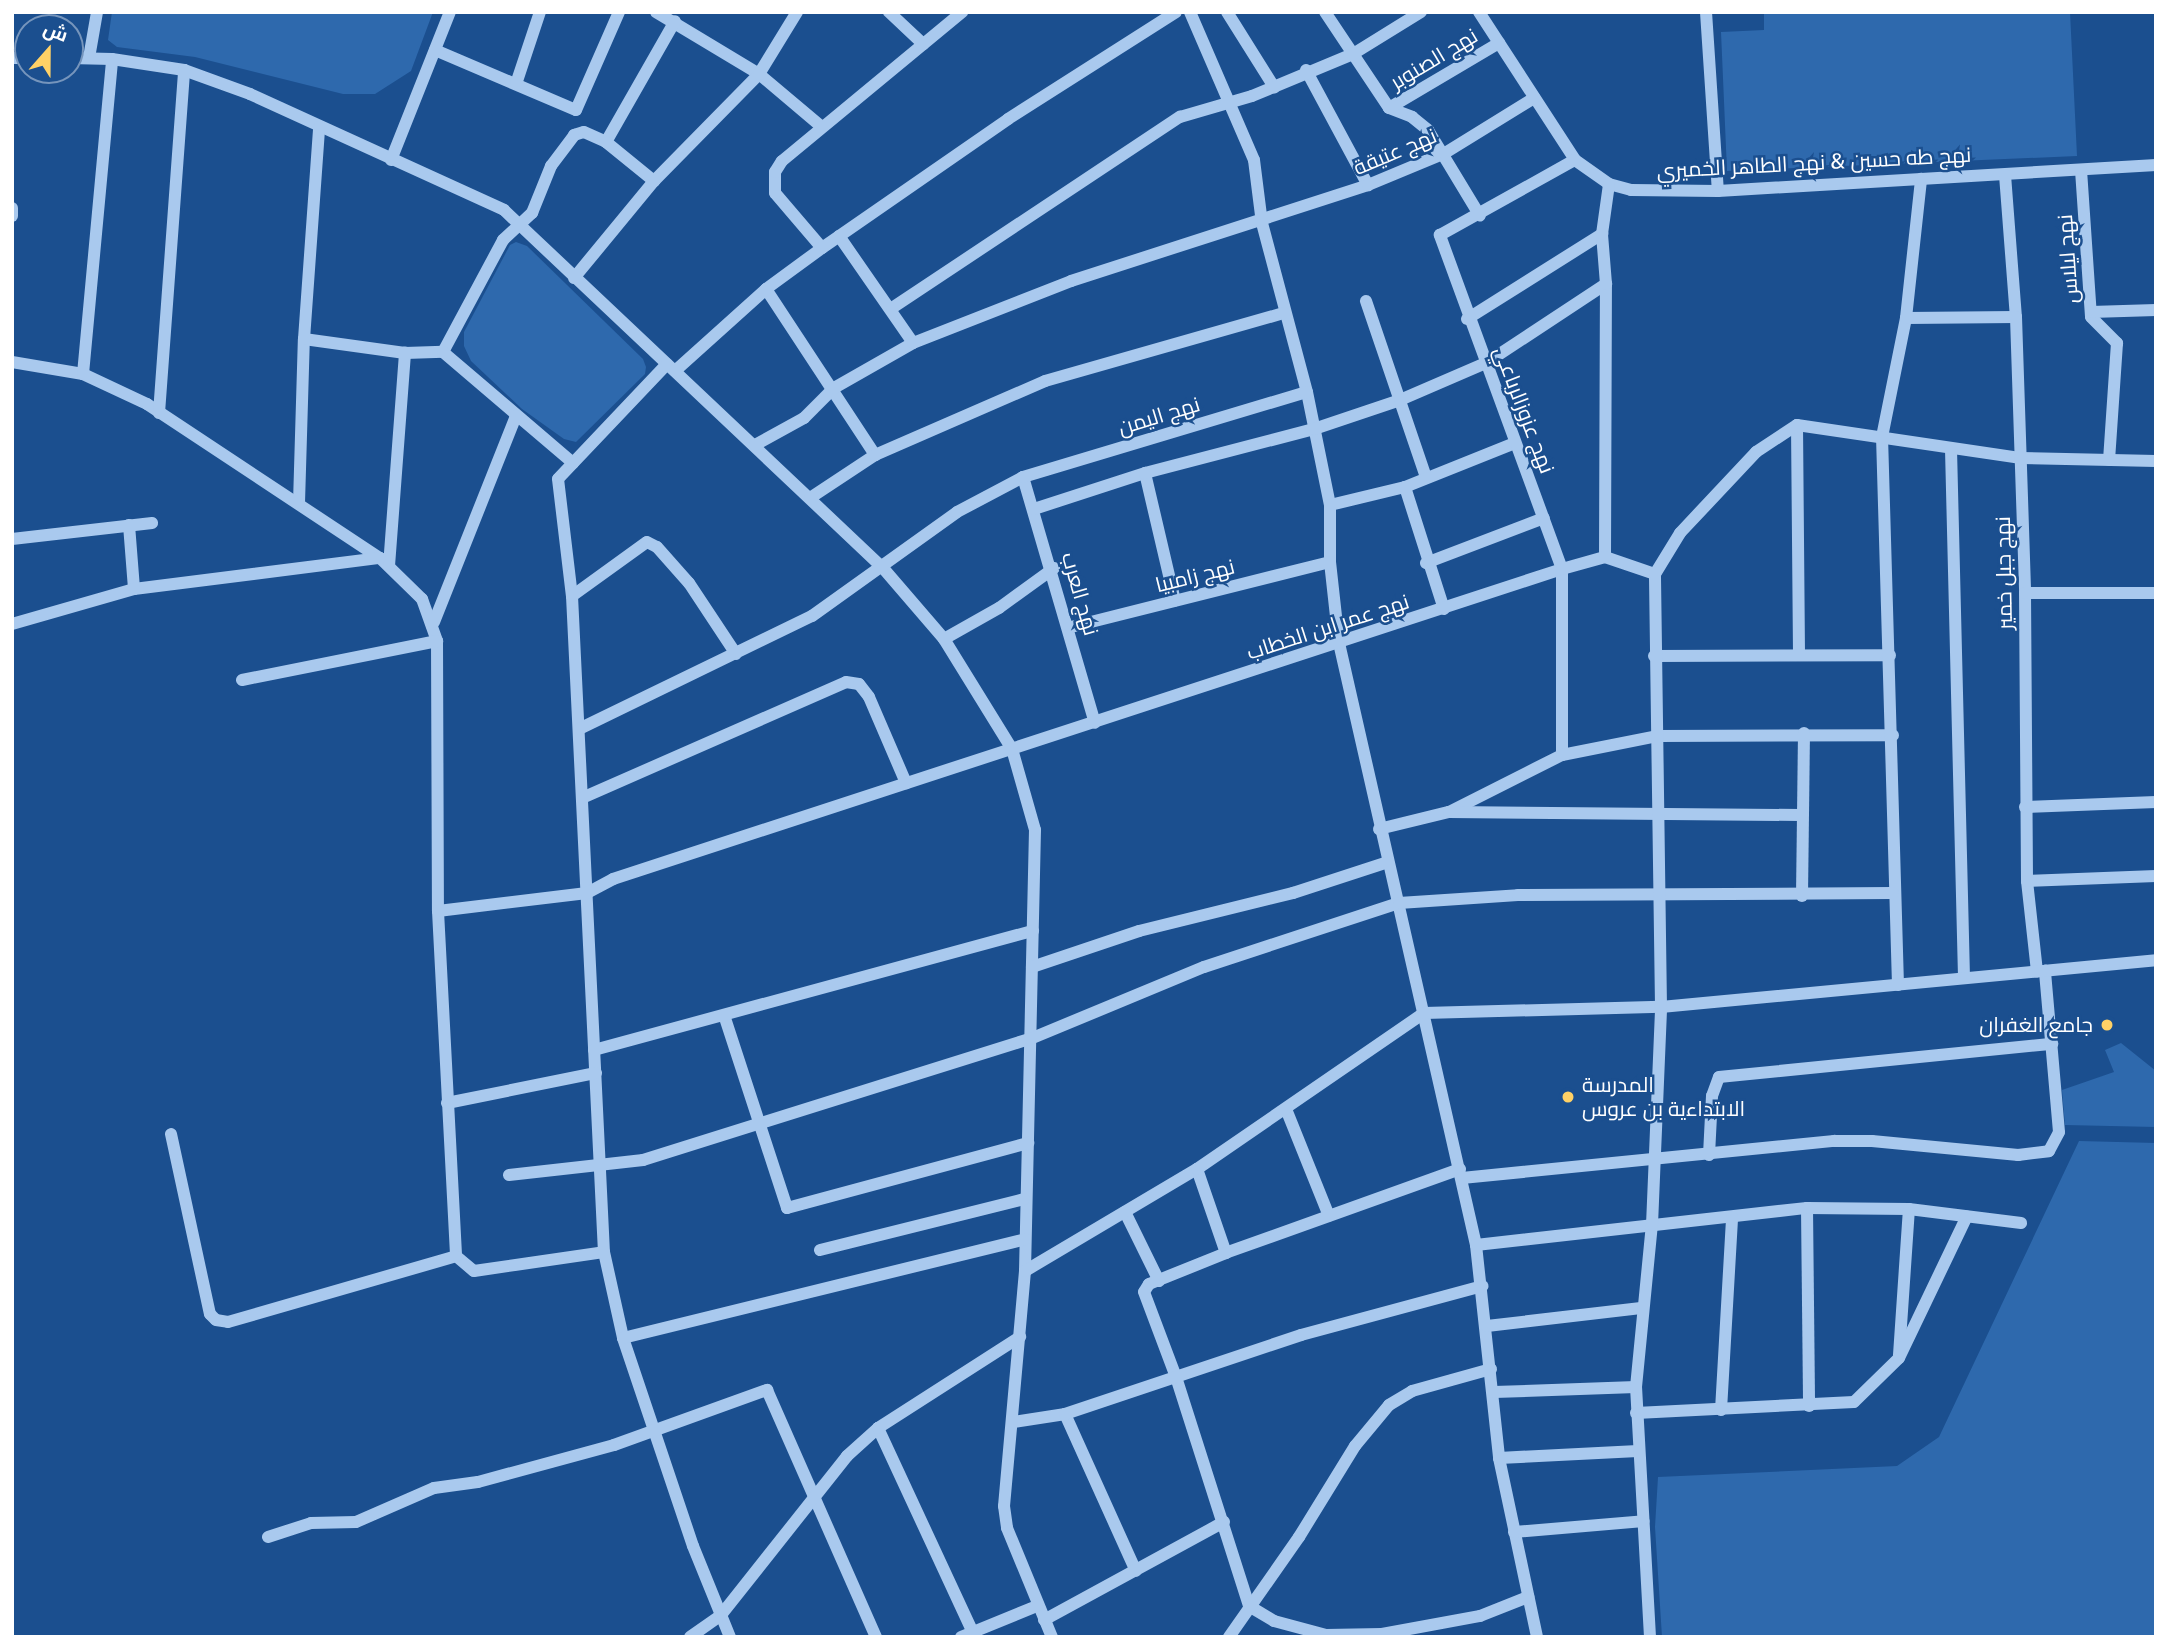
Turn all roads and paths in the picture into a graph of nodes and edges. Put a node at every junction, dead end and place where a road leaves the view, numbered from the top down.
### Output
1 (97, 12) edge
2 (450, 12) edge
3 (540, 12) edge
4 (619, 12) edge
5 (656, 12) edge
6 (797, 12) edge
7 (889, 12) edge
8 (962, 12) edge
9 (1176, 12) edge
10 (1190, 12) edge
11 (1227, 12) edge
12 (1325, 12) edge
13 (1421, 12) edge
14 (1479, 12) edge
15 (1706, 12) edge
16 (676, 21) junction
17 (1499, 43) junction
18 (923, 44) junction
19 (435, 50) junction
20 (1353, 54) junction
21 (84, 58) edge
22 (89, 58) junction
23 (112, 59) junction
24 (184, 70) junction
25 (1306, 70) junction
26 (759, 74) junction
27 (516, 84) junction
28 (1274, 87) junction
29 (1534, 98) junction
30 (1232, 102) junction
31 (1389, 108) junction
32 (576, 110) junction
33 (822, 127) junction
34 (319, 128) junction
35 (584, 132) junction
36 (606, 142) junction
37 (1445, 153) junction
38 (391, 160) junction
39 (1574, 160) junction
40 (2156, 165) edge
41 (2081, 170) junction
42 (2005, 175) junction
43 (1921, 178) junction
44 (654, 181) junction
45 (1609, 184) junction
46 (1368, 185) junction
47 (1717, 191) junction
48 (12, 208) edge
49 (12, 216) edge
50 (1480, 216) junction
51 (1262, 223) junction
52 (522, 224) junction
53 (1602, 234) junction
54 (839, 236) junction
55 (822, 248) junction
56 (574, 278) junction
57 (1606, 284) junction
58 (766, 289) junction
59 (1366, 301) dead end
60 (892, 308) junction
61 (2156, 310) edge
62 (2091, 312) junction
63 (1284, 313) junction
64 (2016, 317) junction
65 (1906, 318) junction
66 (1467, 319) junction
67 (304, 339) junction
68 (913, 343) junction
69 (443, 352) junction
70 (405, 353) junction
71 (12, 362) edge
72 (1486, 363) junction
73 (671, 368) junction
74 (83, 374) junction
75 (834, 388) junction
76 (1307, 392) junction
77 (1400, 400) junction
78 (159, 413) junction
79 (516, 416) junction
80 (1797, 425) junction
81 (1314, 429) junction
82 (1882, 437) junction
83 (1515, 443) junction
84 (755, 444) junction
85 (1951, 449) junction
86 (875, 455) junction
87 (2020, 458) junction
88 (2109, 460) junction
89 (2156, 461) edge
90 (573, 463) junction
91 (1145, 473) junction
92 (1023, 477) junction
93 (1426, 477) junction
94 (1405, 487) junction
95 (810, 498) junction
96 (299, 503) junction
97 (1330, 505) junction
98 (1034, 509) junction
99 (1544, 518) junction
100 (152, 523) dead end
101 (129, 525) junction
102 (12, 539) edge
103 (1605, 557) junction
104 (385, 562) junction
105 (1329, 562) junction
106 (1426, 564) junction
107 (883, 568) junction
108 (1054, 569) junction
109 (1562, 569) junction
110 (1655, 574) junction
111 (134, 589) junction
112 (2025, 593) junction
113 (2156, 593) edge
114 (572, 596) junction
115 (1175, 601) junction
116 (1444, 609) junction
117 (434, 622) junction
118 (12, 624) edge
119 (1070, 627) junction
120 (944, 639) junction
121 (437, 641) junction
122 (1339, 643) junction
123 (736, 654) junction
124 (1799, 655) junction
125 (1890, 655) junction
126 (1654, 656) junction
127 (242, 680) dead end
128 (1095, 723) junction
129 (579, 729) junction
130 (1804, 733) junction
131 (1893, 735) junction
132 (1658, 736) junction
133 (1012, 749) junction
134 (1562, 755) junction
135 (906, 783) junction
136 (582, 798) junction
137 (2156, 802) edge
138 (2025, 807) junction
139 (1449, 811) junction
140 (1800, 815) junction
141 (1655, 816) junction
142 (1379, 829) junction
143 (1388, 862) junction
144 (2156, 876) edge
145 (2027, 881) junction
146 (587, 892) junction
147 (1893, 893) junction
148 (1657, 896) junction
149 (1802, 896) junction
150 (1399, 903) junction
151 (438, 911) junction
152 (1033, 931) junction
153 (2156, 960) edge
154 (1032, 967) junction
155 (2041, 971) junction
156 (1964, 978) junction
157 (1898, 985) junction
158 (1661, 1007) junction
159 (1424, 1013) junction
160 (725, 1018) junction
161 (1030, 1039) junction
162 (2052, 1044) junction
163 (594, 1050) junction
164 (596, 1073) junction
165 (447, 1102) junction
166 (1286, 1109) junction
167 (760, 1124) junction
168 (171, 1134) dead end
169 (1028, 1143) junction
170 (1709, 1155) junction
171 (1653, 1160) junction
172 (600, 1164) junction
173 (1197, 1169) junction
174 (1461, 1173) junction
175 (509, 1175) dead end
176 (1024, 1199) junction
177 (1807, 1208) junction
178 (1909, 1209) junction
179 (1125, 1212) junction
180 (1329, 1216) junction
181 (1967, 1216) junction
182 (1732, 1217) junction
183 (2021, 1223) dead end
184 (1652, 1226) junction
185 (1025, 1239) junction
186 (1476, 1245) junction
187 (820, 1250) dead end
188 (604, 1252) junction
189 (1226, 1253) junction
190 (456, 1256) junction
191 (1025, 1271) junction
192 (1159, 1281) junction
193 (1482, 1286) junction
194 (1641, 1308) junction
195 (1487, 1326) junction
196 (1020, 1337) junction
197 (623, 1338) junction
198 (1899, 1359) junction
199 (1491, 1369) junction
200 (1176, 1377) junction
201 (1636, 1387) junction
202 (1494, 1392) junction
203 (1808, 1406) junction
204 (1721, 1410) junction
205 (1636, 1413) junction
206 (1065, 1414) junction
207 (1014, 1422) junction
208 (878, 1428) junction
209 (654, 1430) junction
210 (1638, 1451) junction
211 (1499, 1458) junction
212 (814, 1498) junction
213 (1644, 1521) junction
214 (1224, 1522) junction
215 (1514, 1532) junction
216 (268, 1537) dead end
217 (1136, 1571) junction
218 (1528, 1597) junction
219 (1037, 1606) junction
220 (1249, 1606) junction
221 (721, 1615) junction
222 (1044, 1620) junction
223 (969, 1635) edge
224 (690, 1637) edge
225 (730, 1637) edge
226 (876, 1637) edge
227 (1052, 1637) edge
228 (1229, 1637) edge
229 (1536, 1637) edge
230 (1650, 1637) edge

1 - 22 street
2 - 19 street
3 - 27 street
4 - 32 street
5 - 16 street
6 - 26 street
7 - 18 street
8 - 18 street
9 - 54 street
10 - 30 street
11 - 28 street
12 - 20 street
13 - 20 street
14 - 17 street, نهج طه حسين & نهج الطاهر الخميري
15 - 47 street
16 - 26 street
16 - 36 street
17 - 29 street, نهج طه حسين & نهج الطاهر الخميري
17 - 31 street, نهج الصنوبر
18 - 33 street
19 - 27 street
19 - 38 street
20 - 25 street
20 - 31 street
21 - 22 street
22 - 23 street
23 - 24 street
23 - 74 street
24 - 34 street
24 - 78 street
25 - 28 street
25 - 46 street
26 - 33 street
26 - 44 street
27 - 32 street
28 - 30 street
29 - 37 street, نهج عتيقة
29 - 39 street, نهج طه حسين & نهج الطاهر الخميري
30 - 51 street
30 - 60 street
31 - 37 street
32 - 35 street
33 - 55 street
34 - 38 street
34 - 67 street
35 - 36 street
35 - 52 street
36 - 44 street
37 - 46 street, نهج عتيقة
37 - 50 street
38 - 52 street
39 - 45 street, نهج طه حسين & نهج الطاهر الخميري
39 - 50 street, نهج عزوزالرباعي
40 - 41 street, نهج طه حسين & نهج الطاهر الخميري
41 - 42 street, نهج طه حسين & نهج الطاهر الخميري
41 - 62 street, نهج ليلاس
42 - 43 street, نهج طه حسين & نهج الطاهر الخميري
42 - 64 street, نهج جبل خمير
43 - 47 street, نهج طه حسين & نهج الطاهر الخميري
43 - 65 street
44 - 56 street
45 - 47 street, نهج طه حسين & نهج الطاهر الخميري
45 - 53 street
46 - 51 street, نهج عتيقة
48 - 49 street
50 - 66 street, نهج عزوزالرباعي
51 - 63 street
51 - 68 street, نهج عتيقة
52 - 56 street
52 - 69 street
53 - 57 street
53 - 66 street
54 - 55 street
54 - 60 street
55 - 58 street
56 - 73 street
57 - 72 street
57 - 103 street
58 - 73 street
58 - 75 street
59 - 77 street
60 - 68 street
61 - 62 street
62 - 88 street, نهج ليلاس
63 - 76 street
63 - 86 street
64 - 65 street
64 - 87 street, نهج جبل خمير
65 - 82 street
66 - 72 street, نهج عزوزالرباعي
67 - 70 street
67 - 96 street
68 - 75 street, نهج عتيقة
69 - 70 street
69 - 79 street
70 - 104 street
71 - 74 street
72 - 77 street
72 - 83 street, نهج عزوزالرباعي
73 - 84 street
73 - 90 street
74 - 78 street
75 - 84 street, نهج عتيقة
75 - 86 street
76 - 81 street
76 - 92 street, نهج اليمن
77 - 81 street
77 - 93 street
78 - 96 street
79 - 90 street
79 - 117 street
80 - 82 street
80 - 110 street
80 - 124 street
81 - 91 street
81 - 97 street
82 - 85 street
82 - 125 street
83 - 93 street
83 - 99 street, نهج عزوزالرباعي
84 - 95 street
85 - 87 street
85 - 156 street
86 - 95 street
87 - 88 street
87 - 112 street, نهج جبل خمير
88 - 89 street
90 - 114 street
91 - 98 street
91 - 115 street
92 - 98 street, نهج العرب
92 - 107 street, نهج اليمن
93 - 94 street
94 - 97 street
94 - 106 street
95 - 107 street
96 - 104 street
97 - 105 street
98 - 108 street, نهج العرب
99 - 106 street
99 - 109 street, نهج عزوزالرباعي
100 - 101 street
101 - 102 street
101 - 111 street
103 - 109 street, نهج عمر ابن الخطاب
103 - 110 street
104 - 111 street
104 - 117 street
105 - 115 street, نهج زامبيا
105 - 122 street
106 - 116 street
107 - 120 street
107 - 123 street, نهج اليمن
108 - 119 street, نهج العرب
108 - 120 street
109 - 116 street, نهج عمر ابن الخطاب
109 - 134 street, نهج عزوزالرباعي
110 - 126 street
111 - 118 street
112 - 113 street
112 - 138 street, نهج جبل خمير
114 - 123 street
114 - 129 street
115 - 119 street, نهج زامبيا
116 - 122 street, نهج عمر ابن الخطاب
117 - 121 street
119 - 128 street, نهج العرب
120 - 133 street
121 - 127 street
121 - 151 street
122 - 128 street, نهج عمر ابن الخطاب
122 - 142 street
123 - 129 street, نهج اليمن
124 - 125 street
124 - 126 street
125 - 131 street
126 - 132 street
128 - 133 street, نهج عمر ابن الخطاب
129 - 136 street
130 - 131 street
130 - 132 street
130 - 140 street
131 - 147 street
132 - 134 street
132 - 141 street
133 - 135 street, نهج عمر ابن الخطاب
133 - 152 street
134 - 139 street
135 - 136 street
135 - 146 street, نهج عمر ابن الخطاب
136 - 146 street
137 - 138 street
138 - 145 street, نهج جبل خمير
139 - 141 street
139 - 142 street
140 - 141 street
140 - 149 street
141 - 148 street
142 - 143 street
143 - 150 street
143 - 154 street
144 - 145 street
145 - 155 street, نهج جبل خمير
146 - 151 street, نهج عمر ابن الخطاب
146 - 163 street
147 - 149 street
147 - 157 street
148 - 149 street
148 - 150 street
148 - 158 street
150 - 159 street
150 - 161 street
151 - 165 street
152 - 154 street
152 - 160 street
153 - 155 street
154 - 161 street
155 - 156 street
155 - 162 street, نهج جبل خمير
156 - 157 street
157 - 158 street
158 - 159 street
158 - 171 street
159 - 166 street
159 - 174 street
160 - 163 street
160 - 167 street
161 - 167 street
161 - 169 street
162 - 170 street
162 - 170 street, نهج جبل خمير
163 - 164 street
164 - 165 street
164 - 172 street
165 - 190 street
166 - 173 street
166 - 180 street
167 - 169 street
167 - 172 street
168 - 190 street
169 - 176 street
170 - 171 street
171 - 174 street
171 - 184 street
172 - 175 street
172 - 188 street
173 - 179 street
173 - 189 street
174 - 180 street
174 - 186 street
176 - 185 street
176 - 187 street
177 - 178 street
177 - 182 street
177 - 203 street
178 - 181 street
178 - 198 street
179 - 191 street
179 - 192 street
180 - 189 street
181 - 183 street
181 - 198 street
182 - 184 street
182 - 204 street
184 - 186 street
184 - 194 street
185 - 191 street
185 - 197 street
186 - 193 street
188 - 190 street
188 - 197 street
189 - 192 street
191 - 196 street
192 - 200 street
193 - 195 street
193 - 200 street
194 - 195 street
194 - 201 street
195 - 199 street
196 - 207 street
196 - 208 street
197 - 209 street
198 - 203 street
199 - 202 street
199 - 220 street
200 - 206 street
200 - 214 street
201 - 202 street
201 - 205 street
202 - 211 street
203 - 204 street
204 - 205 street
205 - 210 street
206 - 207 street
206 - 217 street
207 - 219 street
208 - 212 street
208 - 223 street
209 - 212 street
209 - 216 street
209 - 221 street
210 - 211 street
210 - 213 street
211 - 215 street
212 - 221 street
212 - 226 street
213 - 215 street
213 - 230 street
214 - 217 street
214 - 220 street
215 - 218 street
217 - 222 street
218 - 220 street
218 - 229 street
219 - 222 street
219 - 223 street
220 - 228 street
221 - 224 street
221 - 225 street
222 - 227 street

